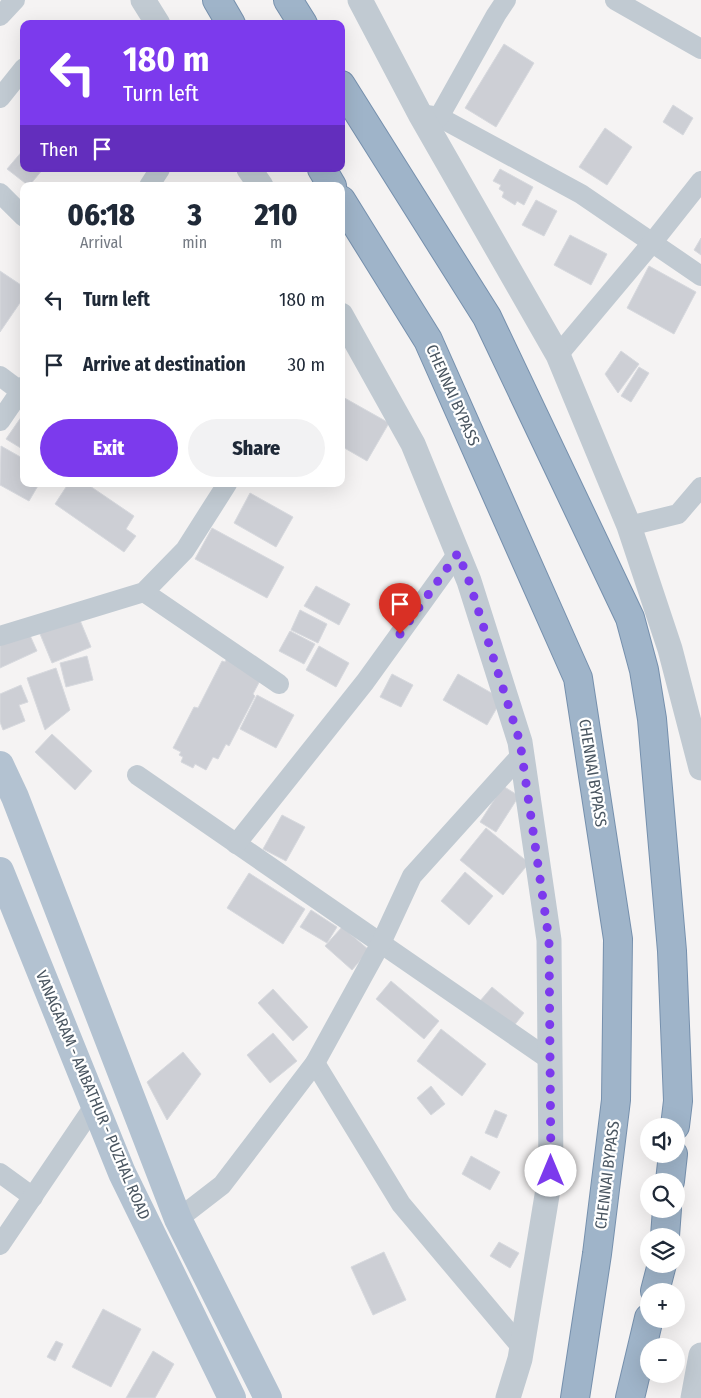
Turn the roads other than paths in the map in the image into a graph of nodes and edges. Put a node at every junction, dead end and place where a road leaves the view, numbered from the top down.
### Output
1 (15, 0) edge
2 (143, 0) edge
3 (216, 0) edge
4 (288, 0) edge
5 (360, 0) edge
6 (506, 0) edge
7 (615, 0) edge
8 (0, 16) edge
9 (156, 20) edge
10 (228, 20) edge
11 (300, 20) edge
12 (701, 49) edge
13 (20, 72) edge
14 (3, 89) edge
15 (345, 91) edge
16 (429, 115) junction
17 (701, 181) edge
18 (0, 194) edge
19 (345, 206) edge
20 (20, 213) edge
21 (652, 243) junction
22 (701, 276) edge
23 (345, 322) edge
24 (558, 355) junction
25 (0, 376) edge
26 (20, 387) edge
27 (20, 391) edge
28 (0, 421) edge
29 (225, 487) edge
30 (701, 487) edge
31 (629, 526) junction
32 (458, 553) junction
33 (144, 592) junction
34 (0, 636) edge
35 (280, 684) dead end
36 (522, 754) junction
37 (700, 755) edge
38 (0, 765) edge
39 (137, 775) dead end
40 (236, 844) junction
41 (0, 871) edge
42 (381, 944) junction
43 (550, 1060) junction
44 (315, 1063) junction
45 (94, 1106) junction
46 (676, 1118) edge
47 (0, 1173) edge
48 (33, 1197) junction
49 (178, 1219) junction
50 (0, 1245) edge
51 (647, 1328) edge
52 (522, 1348) junction
53 (701, 1354) edge
54 (232, 1398) edge
55 (268, 1398) edge
56 (508, 1398) edge
57 (575, 1398) edge
58 (630, 1398) edge
59 (693, 1398) edge

1 - 8 street
2 - 9 street
3 - 10 highway
4 - 11 highway
5 - 16 street
6 - 16 street
7 - 12 street
13 - 14 street
15 - 46 highway
16 - 21 street
16 - 24 street
17 - 21 street
18 - 20 street
19 - 57 highway, CHENNAI BYPASS
21 - 22 street
21 - 24 street
23 - 32 street
24 - 31 street
25 - 26 street
27 - 28 street
29 - 33 street
30 - 31 street
31 - 37 street
32 - 36 street
32 - 40 street
33 - 34 street
33 - 35 street
36 - 42 street
36 - 43 street
38 - 49 main road
39 - 40 street
40 - 42 street
41 - 45 main road, VANAGARAM - AMBATHUR - PUZHAL ROAD
42 - 43 street
42 - 44 street
43 - 52 street
44 - 49 street
44 - 52 street
45 - 48 street
45 - 54 main road, VANAGARAM - AMBATHUR - PUZHAL ROAD
47 - 48 street
48 - 50 street
49 - 55 main road
51 - 58 highway
52 - 56 street
53 - 59 street

